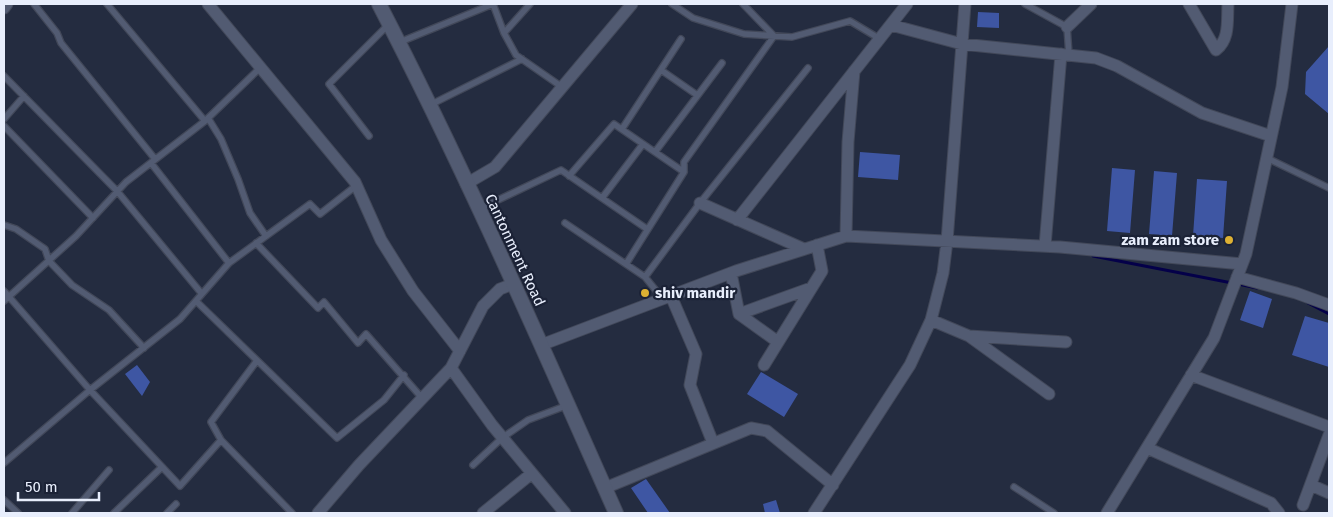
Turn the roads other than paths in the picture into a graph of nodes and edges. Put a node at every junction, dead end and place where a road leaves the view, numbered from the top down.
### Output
1 (7, 4) edge
2 (34, 4) edge
3 (106, 4) edge
4 (208, 4) edge
5 (379, 4) edge
6 (493, 4) edge
7 (530, 4) edge
8 (632, 4) edge
9 (672, 4) edge
10 (743, 4) edge
11 (907, 4) edge
12 (965, 4) edge
13 (1025, 4) edge
14 (1091, 4) edge
15 (1188, 4) edge
16 (1228, 4) edge
17 (1292, 4) edge
18 (4, 8) edge
19 (389, 23) junction
20 (890, 25) junction
21 (1067, 27) junction
22 (504, 33) junction
23 (774, 36) junction
24 (681, 39) dead end
25 (880, 39) junction
26 (400, 42) junction
27 (962, 44) junction
28 (1065, 55) junction
29 (522, 59) junction
30 (722, 62) dead end
31 (260, 68) junction
32 (808, 68) dead end
33 (661, 70) junction
34 (854, 71) junction
35 (4, 76) edge
36 (562, 87) junction
37 (697, 95) junction
38 (24, 96) junction
39 (430, 105) junction
40 (4, 119) edge
41 (206, 120) junction
42 (4, 126) edge
43 (622, 129) junction
44 (369, 136) dead end
45 (1271, 136) junction
46 (643, 144) junction
47 (655, 152) junction
48 (1267, 158) junction
49 (153, 161) junction
50 (684, 172) junction
51 (569, 176) junction
52 (466, 184) junction
53 (356, 185) junction
54 (1329, 188) edge
55 (117, 191) junction
56 (602, 198) junction
57 (700, 203) junction
58 (478, 210) junction
59 (93, 218) junction
60 (737, 220) junction
61 (565, 223) dead end
62 (4, 225) edge
63 (648, 229) junction
64 (266, 236) junction
65 (846, 236) junction
66 (947, 241) junction
67 (256, 243) junction
68 (817, 245) junction
69 (1045, 246) junction
70 (804, 249) junction
71 (49, 261) junction
72 (229, 263) junction
73 (626, 264) junction
74 (1242, 264) junction
75 (731, 273) junction
76 (645, 277) junction
77 (1238, 277) junction
78 (513, 284) junction
79 (811, 288) junction
80 (4, 291) edge
81 (202, 294) junction
82 (667, 297) junction
83 (6, 299) edge
84 (196, 301) junction
85 (1329, 305) edge
86 (740, 314) junction
87 (931, 320) junction
88 (969, 336) junction
89 (778, 342) junction
90 (1066, 342) dead end
91 (541, 345) junction
92 (144, 348) junction
93 (460, 351) junction
94 (256, 362) junction
95 (764, 365) dead end
96 (451, 368) junction
97 (404, 375) junction
98 (1191, 375) junction
99 (90, 390) junction
100 (1049, 394) dead end
101 (422, 398) junction
102 (568, 405) junction
103 (1329, 426) edge
104 (1329, 434) edge
105 (502, 438) junction
106 (221, 440) junction
107 (713, 443) junction
108 (1147, 448) junction
109 (4, 463) edge
110 (473, 465) dead end
111 (162, 467) junction
112 (110, 470) dead end
113 (531, 474) junction
114 (833, 484) junction
115 (1311, 484) junction
116 (1014, 487) dead end
117 (605, 488) junction
118 (1329, 493) edge
119 (4, 500) edge
120 (176, 504) dead end
121 (1303, 505) dead end
122 (18, 513) edge
123 (72, 513) edge
124 (114, 513) edge
125 (167, 513) edge
126 (292, 513) edge
127 (318, 513) edge
128 (483, 513) edge
129 (565, 513) edge
130 (616, 513) edge
131 (814, 513) edge
132 (1054, 513) edge
133 (1106, 513) edge
134 (1279, 513) edge

1 - 18 street
2 - 49 lane
3 - 41 lane
4 - 31 street
5 - 19 street, Cantonment Road
6 - 22 lane
6 - 26 lane
7 - 22 lane
8 - 36 street
9 - 23 lane
10 - 23 lane
11 - 20 street
12 - 27 street
13 - 21 lane
14 - 21 street
15 - 16 street
17 - 45 street
19 - 26 street, Cantonment Road
19 - 44 lane
20 - 25 street
20 - 27 street
21 - 28 lane
22 - 29 lane
23 - 25 lane
23 - 50 lane
24 - 33 lane
25 - 34 street
26 - 39 street, Cantonment Road
27 - 28 street
27 - 66 street
28 - 45 street
28 - 69 street
29 - 36 lane
29 - 39 lane
30 - 37 lane
31 - 41 lane
31 - 53 street
32 - 57 lane
33 - 37 lane
33 - 43 lane
34 - 60 street
34 - 65 street
35 - 38 lane
36 - 52 street
37 - 47 lane
38 - 40 lane
38 - 55 lane
39 - 52 street, Cantonment Road
41 - 49 lane
41 - 64 lane
42 - 59 lane
43 - 46 lane
43 - 51 lane
45 - 48 street
46 - 47 lane
46 - 56 lane
47 - 50 lane
48 - 54 lane
48 - 74 street
49 - 55 lane
49 - 72 lane
50 - 63 lane
51 - 56 lane
51 - 58 lane
52 - 58 street, Cantonment Road
53 - 64 lane
53 - 93 street
55 - 59 lane
55 - 81 lane
56 - 63 lane
57 - 60 street
57 - 76 lane
58 - 78 street, Cantonment Road
59 - 71 lane
60 - 70 street
61 - 73 lane
62 - 71 lane
63 - 73 lane
64 - 67 lane
65 - 66 street
65 - 68 street
66 - 69 street
66 - 87 street
67 - 72 lane
67 - 97 lane
68 - 70 street
68 - 79 street
69 - 74 street
70 - 75 street
71 - 83 lane
71 - 92 lane
72 - 81 lane
73 - 76 lane
74 - 77 street
75 - 82 street
75 - 86 street
76 - 82 lane
77 - 85 street
77 - 98 street
78 - 91 street, Cantonment Road
78 - 93 street
79 - 86 street
79 - 89 street
80 - 83 lane
81 - 84 lane
82 - 91 street
82 - 107 street
83 - 99 lane
84 - 92 lane
84 - 94 lane
86 - 89 street
87 - 88 street
87 - 114 street
88 - 90 street
88 - 100 street
89 - 95 street
91 - 102 street, Cantonment Road
92 - 99 lane
93 - 96 street
94 - 97 lane
94 - 106 lane
96 - 101 street
96 - 105 street
97 - 101 lane
98 - 103 street
98 - 108 street
99 - 109 lane
99 - 111 lane
101 - 127 street
102 - 105 lane
102 - 117 street, Cantonment Road
104 - 115 street
105 - 110 lane
105 - 113 street
106 - 111 lane
106 - 126 lane
107 - 114 street
107 - 117 street
108 - 133 street
108 - 134 street
111 - 124 lane
112 - 123 lane
113 - 128 street
113 - 129 street
114 - 131 street
115 - 118 street
115 - 121 street
116 - 132 lane
117 - 130 street, Cantonment Road
119 - 122 lane
120 - 125 lane

